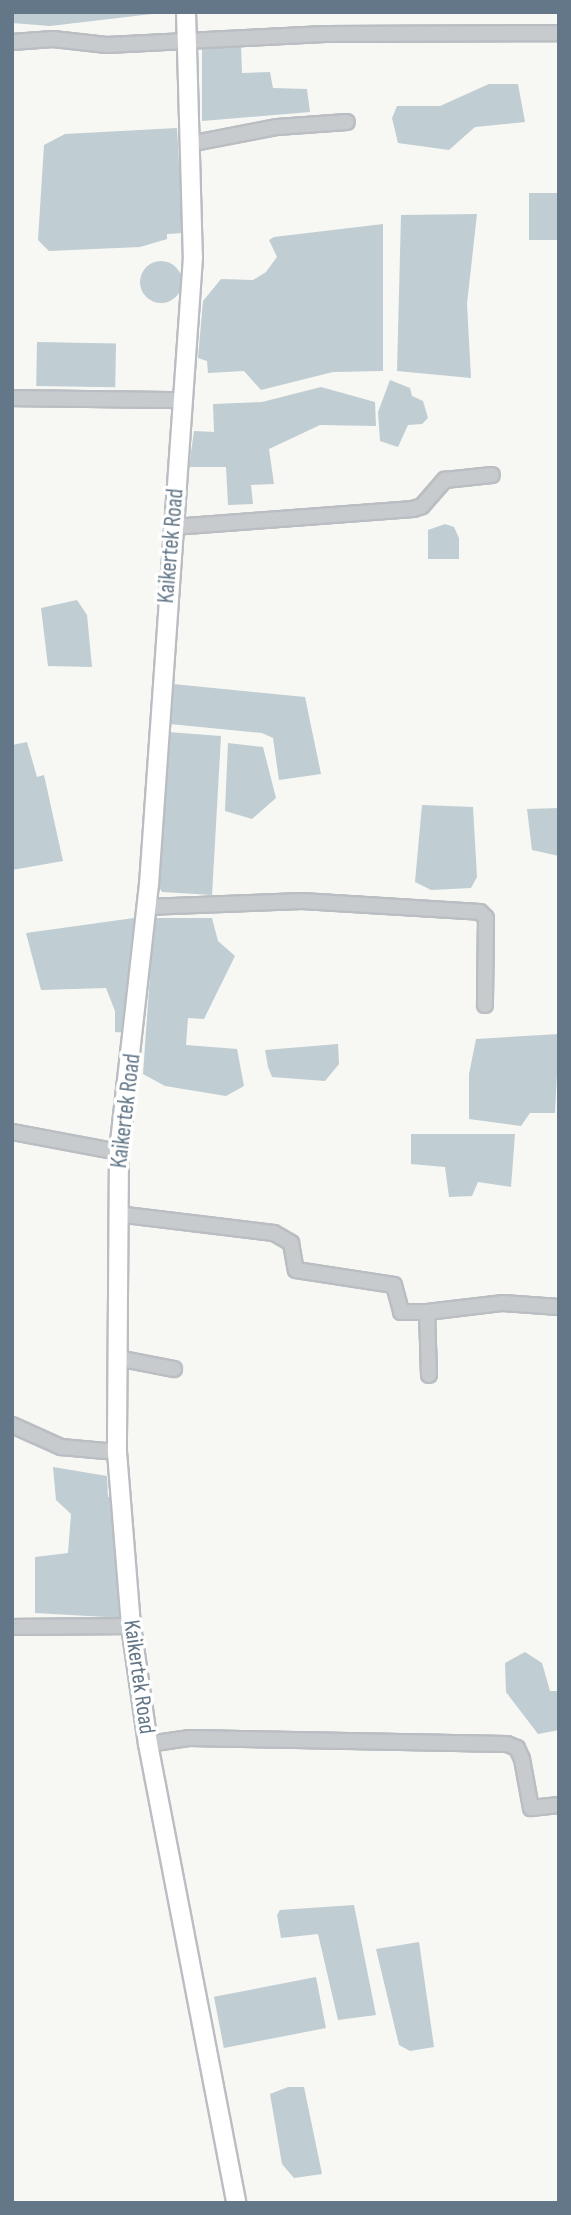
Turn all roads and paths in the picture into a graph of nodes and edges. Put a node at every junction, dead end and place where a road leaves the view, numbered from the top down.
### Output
1 (186, 12) edge
2 (559, 33) edge
3 (186, 38) junction
4 (12, 43) edge
5 (347, 122) dead end
6 (189, 144) junction
7 (12, 398) edge
8 (182, 400) junction
9 (492, 475) dead end
10 (173, 527) junction
11 (146, 907) junction
12 (485, 1004) dead end
13 (12, 1132) edge
14 (119, 1152) junction
15 (117, 1214) junction
16 (559, 1307) edge
17 (427, 1312) junction
18 (117, 1358) junction
19 (174, 1369) dead end
20 (429, 1375) dead end
21 (12, 1425) edge
22 (117, 1451) junction
23 (131, 1626) junction
24 (12, 1627) edge
25 (148, 1744) junction
26 (559, 1805) edge
27 (236, 2203) edge

1 - 3 main road, Kaikertek Road
2 - 3 street
3 - 4 street
3 - 6 main road, Kaikertek Road
5 - 6 street
6 - 8 main road, Kaikertek Road
7 - 8 street
8 - 10 main road, Kaikertek Road
9 - 10 street
10 - 11 main road, Kaikertek Road
11 - 12 street
11 - 14 main road, Kaikertek Road
13 - 14 street
14 - 15 main road, Kaikertek Road
15 - 17 street
15 - 18 main road, Kaikertek Road
16 - 17 street
17 - 20 street
18 - 19 street
18 - 22 main road, Kaikertek Road
21 - 22 street
22 - 23 main road, Kaikertek Road
23 - 24 street
23 - 25 main road, Kaikertek Road
25 - 26 street
25 - 27 main road, Kaikertek Road

